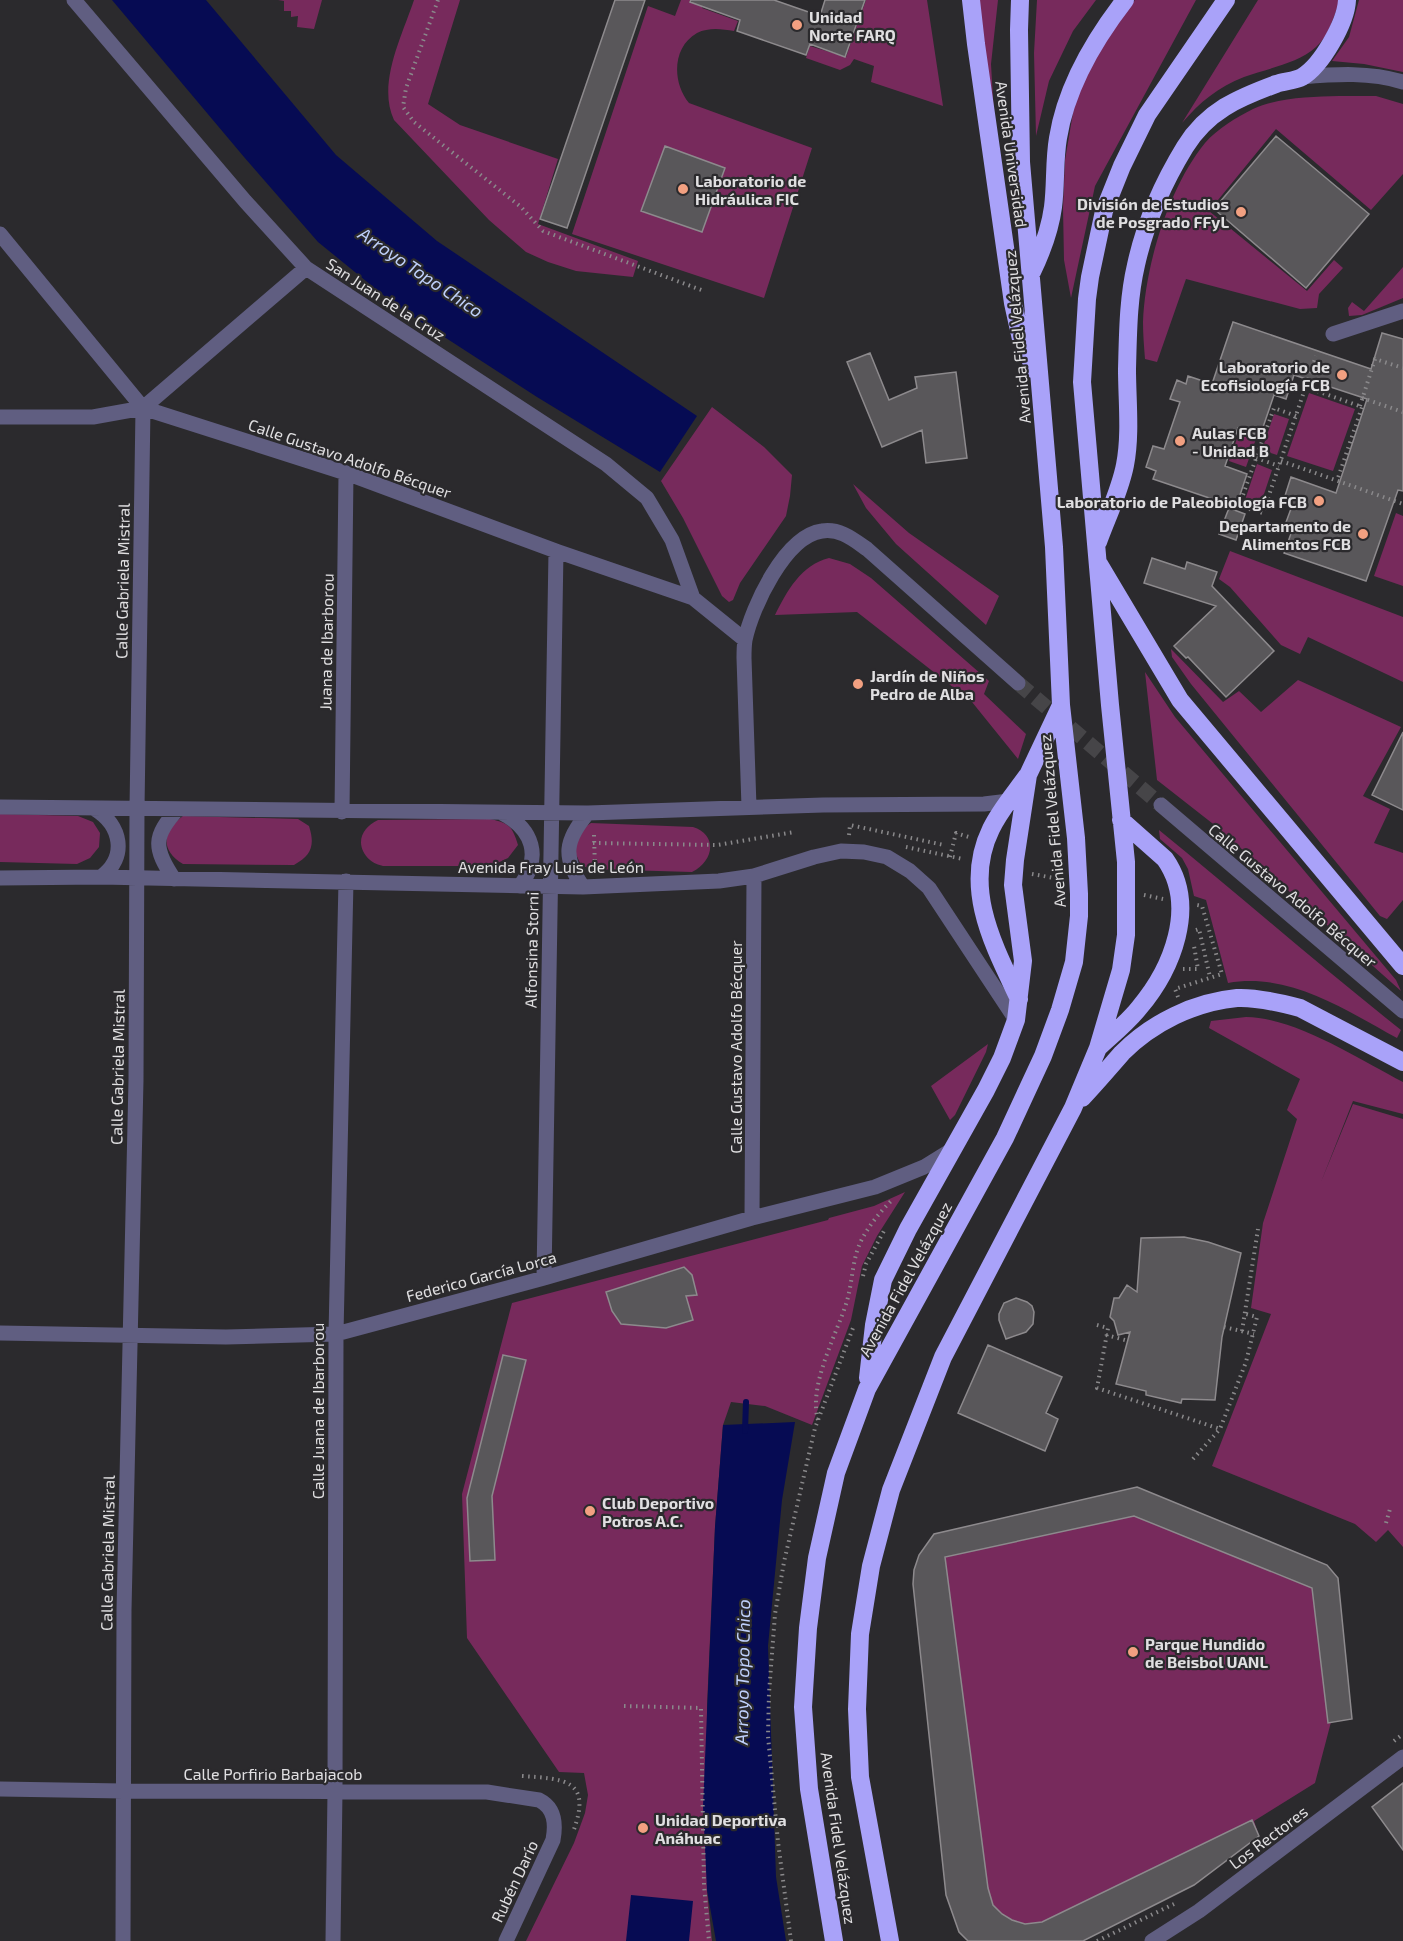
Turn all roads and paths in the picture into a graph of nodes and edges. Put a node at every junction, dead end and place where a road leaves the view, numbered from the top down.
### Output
1 (74, 0) edge
2 (438, 0) edge
3 (964, 0) edge
4 (971, 0) edge
5 (1020, 0) edge
6 (1125, 0) edge
7 (1212, 0) edge
8 (1226, 0) edge
9 (1347, 0) edge
10 (1199, 37) junction
11 (976, 44) junction
12 (1302, 77) junction
13 (1403, 82) edge
14 (0, 234) edge
15 (306, 268) junction
16 (1031, 273) junction
17 (704, 291) dead end
18 (1403, 311) edge
19 (1333, 334) dead end
20 (1316, 356) dead end
21 (1403, 368) edge
22 (1040, 380) junction
23 (1306, 387) junction
24 (1362, 398) junction
25 (1360, 406) junction
26 (143, 408) junction
27 (1403, 412) edge
28 (1296, 416) junction
29 (0, 417) edge
30 (1256, 458) junction
31 (1281, 461) junction
32 (1279, 466) junction
33 (346, 473) junction
34 (1337, 481) junction
35 (1403, 504) edge
36 (556, 551) junction
37 (1096, 554) junction
38 (693, 598) junction
39 (745, 640) junction
40 (1018, 683) tunnel mouth
41 (1061, 705) junction
42 (1028, 775) junction
43 (1009, 801) junction
44 (1161, 805) tunnel mouth
45 (0, 807) edge
46 (749, 807) junction
47 (95, 809) junction
48 (137, 809) junction
49 (178, 809) junction
50 (342, 812) junction
51 (550, 812) junction
52 (502, 813) junction
53 (592, 813) junction
54 (1122, 820) junction
55 (794, 831) dead end
56 (849, 835) dead end
57 (593, 843) junction
58 (968, 844) dead end
59 (944, 845) dead end
60 (950, 857) dead end
61 (754, 876) junction
62 (101, 877) junction
63 (0, 878) edge
64 (137, 878) junction
65 (174, 879) junction
66 (346, 882) junction
67 (520, 886) junction
68 (550, 886) junction
69 (590, 886) junction
70 (1202, 906) dead end
71 (1191, 932) dead end
72 (1193, 941) dead end
73 (1403, 966) edge
74 (1165, 968) junction
75 (1210, 977) junction
76 (1178, 998) dead end
77 (1019, 999) junction
78 (1403, 1011) edge
79 (1016, 1020) junction
80 (1098, 1048) junction
81 (1403, 1062) edge
82 (1073, 1108) junction
83 (953, 1149) junction
84 (896, 1195) dead end
85 (752, 1218) junction
86 (1258, 1229) dead end
87 (544, 1278) junction
88 (1246, 1314) junction
89 (1097, 1325) dead end
90 (1224, 1327) dead end
91 (1242, 1331) junction
92 (0, 1333) edge
93 (336, 1334) junction
94 (1254, 1334) junction
95 (129, 1335) junction
96 (1106, 1335) junction
97 (1125, 1340) dead end
98 (867, 1389) junction
99 (818, 1420) dead end
100 (1220, 1429) junction
101 (1192, 1459) dead end
102 (1390, 1509) dead end
103 (1386, 1523) dead end
104 (624, 1707) dead end
105 (1403, 1734) edge
106 (1394, 1741) dead end
107 (1403, 1757) edge
108 (0, 1789) edge
109 (123, 1791) junction
110 (335, 1791) junction
111 (545, 1803) joint
112 (1182, 1901) dead end
113 (1156, 1938) edge
114 (123, 1941) edge
115 (333, 1941) edge
116 (506, 1941) edge
117 (710, 1941) edge
118 (834, 1941) edge
119 (890, 1941) edge
120 (1097, 1941) edge

1 - 15 street, San Juan de la Cruz
2 - 17 path
3 - 11 highway
4 - 11 highway, Avenida Universidad
5 - 16 highway, Avenida Fidel Velázquez
6 - 16 highway
7 - 10 highway
8 - 10 highway
9 - 12 highway
10 - 37 highway, Avenida Fidel Velázquez
11 - 22 highway, Avenida Universidad
12 - 13 street
12 - 37 highway
14 - 26 street
15 - 26 street
15 - 38 street, San Juan de la Cruz
16 - 22 highway, Avenida Fidel Velázquez
18 - 19 street
20 - 23 path
21 - 24 path
22 - 41 highway, Avenida Fidel Velázquez
23 - 25 path
23 - 28 path
24 - 25 path
24 - 27 path
25 - 34 path
26 - 29 street
26 - 33 street, Calle Gustavo Adolfo Bécquer
26 - 48 street, Calle Gabriela Mistral
28 - 30 path
28 - 31 path
30 - 32 path
30 - 32 path
31 - 32 path
31 - 34 path
33 - 36 street, Calle Gustavo Adolfo Bécquer
33 - 50 street, Juana de Ibarborou
34 - 35 path
36 - 38 street, Calle Gustavo Adolfo Bécquer
36 - 51 street, Alfonsina Storni
37 - 54 highway, Avenida Fidel Velázquez
37 - 73 highway
38 - 39 street, Calle Gustavo Adolfo Bécquer
39 - 40 street
39 - 46 street
41 - 42 highway
41 - 98 highway, Avenida Fidel Velázquez
42 - 43 highway
42 - 77 highway
43 - 46 street
43 - 77 highway
44 - 78 street, Calle Gustavo Adolfo Bécquer
45 - 47 street
46 - 53 street
47 - 48 street
47 - 62 street
48 - 49 street
48 - 64 street, Calle Gabriela Mistral
49 - 50 street
49 - 65 street
50 - 52 street
51 - 52 street
51 - 53 street
51 - 68 street, Alfonsina Storni
52 - 67 street
53 - 57 path
53 - 69 street
54 - 74 highway
54 - 80 highway, Avenida Fidel Velázquez
55 - 57 path
56 - 59 path
57 - 69 path
58 - 60 path
61 - 69 street, Avenida Fray Luis de León
61 - 79 street, Avenida Fray Luis de León
61 - 85 street, Calle Gustavo Adolfo Bécquer
62 - 63 street, Avenida Fray Luis de León
62 - 64 street, Avenida Fray Luis de León
64 - 65 street, Avenida Fray Luis de León
64 - 95 street, Calle Gabriela Mistral
65 - 66 street, Avenida Fray Luis de León
66 - 67 street, Avenida Fray Luis de León
66 - 93 street, Calle Juana de Ibarborou
67 - 68 street, Avenida Fray Luis de León
68 - 69 street, Avenida Fray Luis de León
68 - 87 street, Alfonsina Storni
70 - 75 path
71 - 75 path
72 - 74 path
74 - 80 highway
75 - 76 path
77 - 79 highway
79 - 83 highway
80 - 82 highway, Avenida Fidel Velázquez
81 - 82 highway
82 - 119 highway, Avenida Fidel Velázquez
83 - 85 street, Federico García Lorca
83 - 98 highway
84 - 99 path
85 - 87 street, Federico García Lorca
86 - 88 path
87 - 93 street, Federico García Lorca
88 - 91 path
88 - 94 path
89 - 96 path
90 - 91 path
91 - 94 path
92 - 95 street, Federico García Lorca
93 - 95 street, Federico García Lorca
93 - 110 street, Calle Juana de Ibarborou
94 - 100 path
95 - 109 street, Calle Gabriela Mistral
96 - 97 path
96 - 100 path
98 - 118 highway, Avenida Fidel Velázquez
100 - 101 path
102 - 103 path
104 - 117 path
105 - 106 path
107 - 113 street, Los Rectores
108 - 109 street, Calle Porfirio Barbajacob
109 - 110 street, Calle Porfirio Barbajacob
109 - 114 street, Calle Gabriela Mistral
110 - 111 street, Calle Porfirio Barbajacob
110 - 115 street, Calle Juana de Ibarborou
111 - 116 street, Rubén Darío
112 - 120 path

